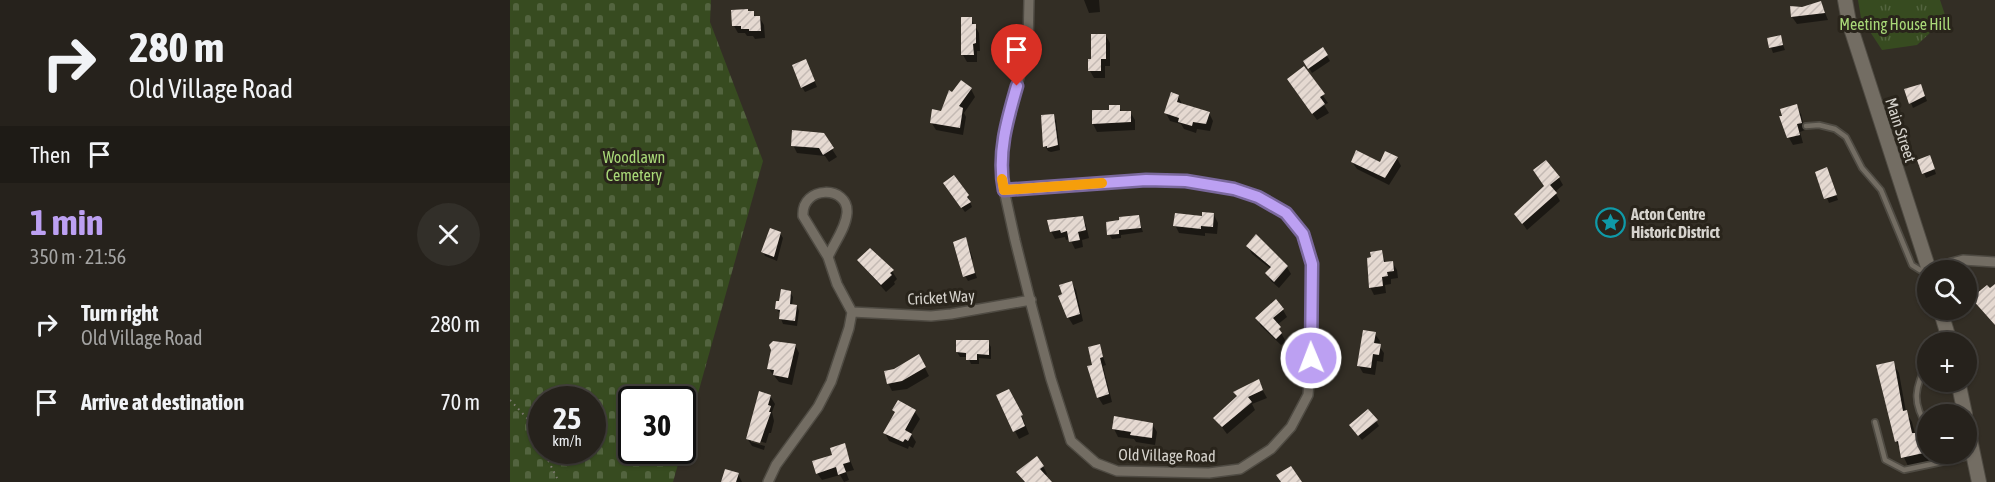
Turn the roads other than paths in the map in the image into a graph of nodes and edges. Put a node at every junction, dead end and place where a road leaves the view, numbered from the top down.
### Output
1 (1029, 0) edge
2 (1845, 0) edge
3 (1806, 126) dead end
4 (1004, 190) junction
5 (828, 257) junction
6 (1926, 260) edge
7 (1977, 261) edge
8 (1995, 262) edge
9 (1917, 268) edge
10 (1031, 300) junction
11 (852, 312) junction
12 (1917, 385) edge
13 (1918, 404) edge
14 (1875, 422) dead end
15 (1933, 464) edge
16 (1976, 464) edge
17 (768, 482) edge
18 (1979, 482) edge

1 - 4 street, Old Village Road
2 - 6 main road, Main Street
3 - 9 lane
4 - 10 street, Old Village Road
4 - 10 street, Old Village Road
5 - 5 street
5 - 11 street
7 - 8 street
10 - 11 street, Cricket Way
11 - 17 street
12 - 13 lane
14 - 15 lane
16 - 18 main road

